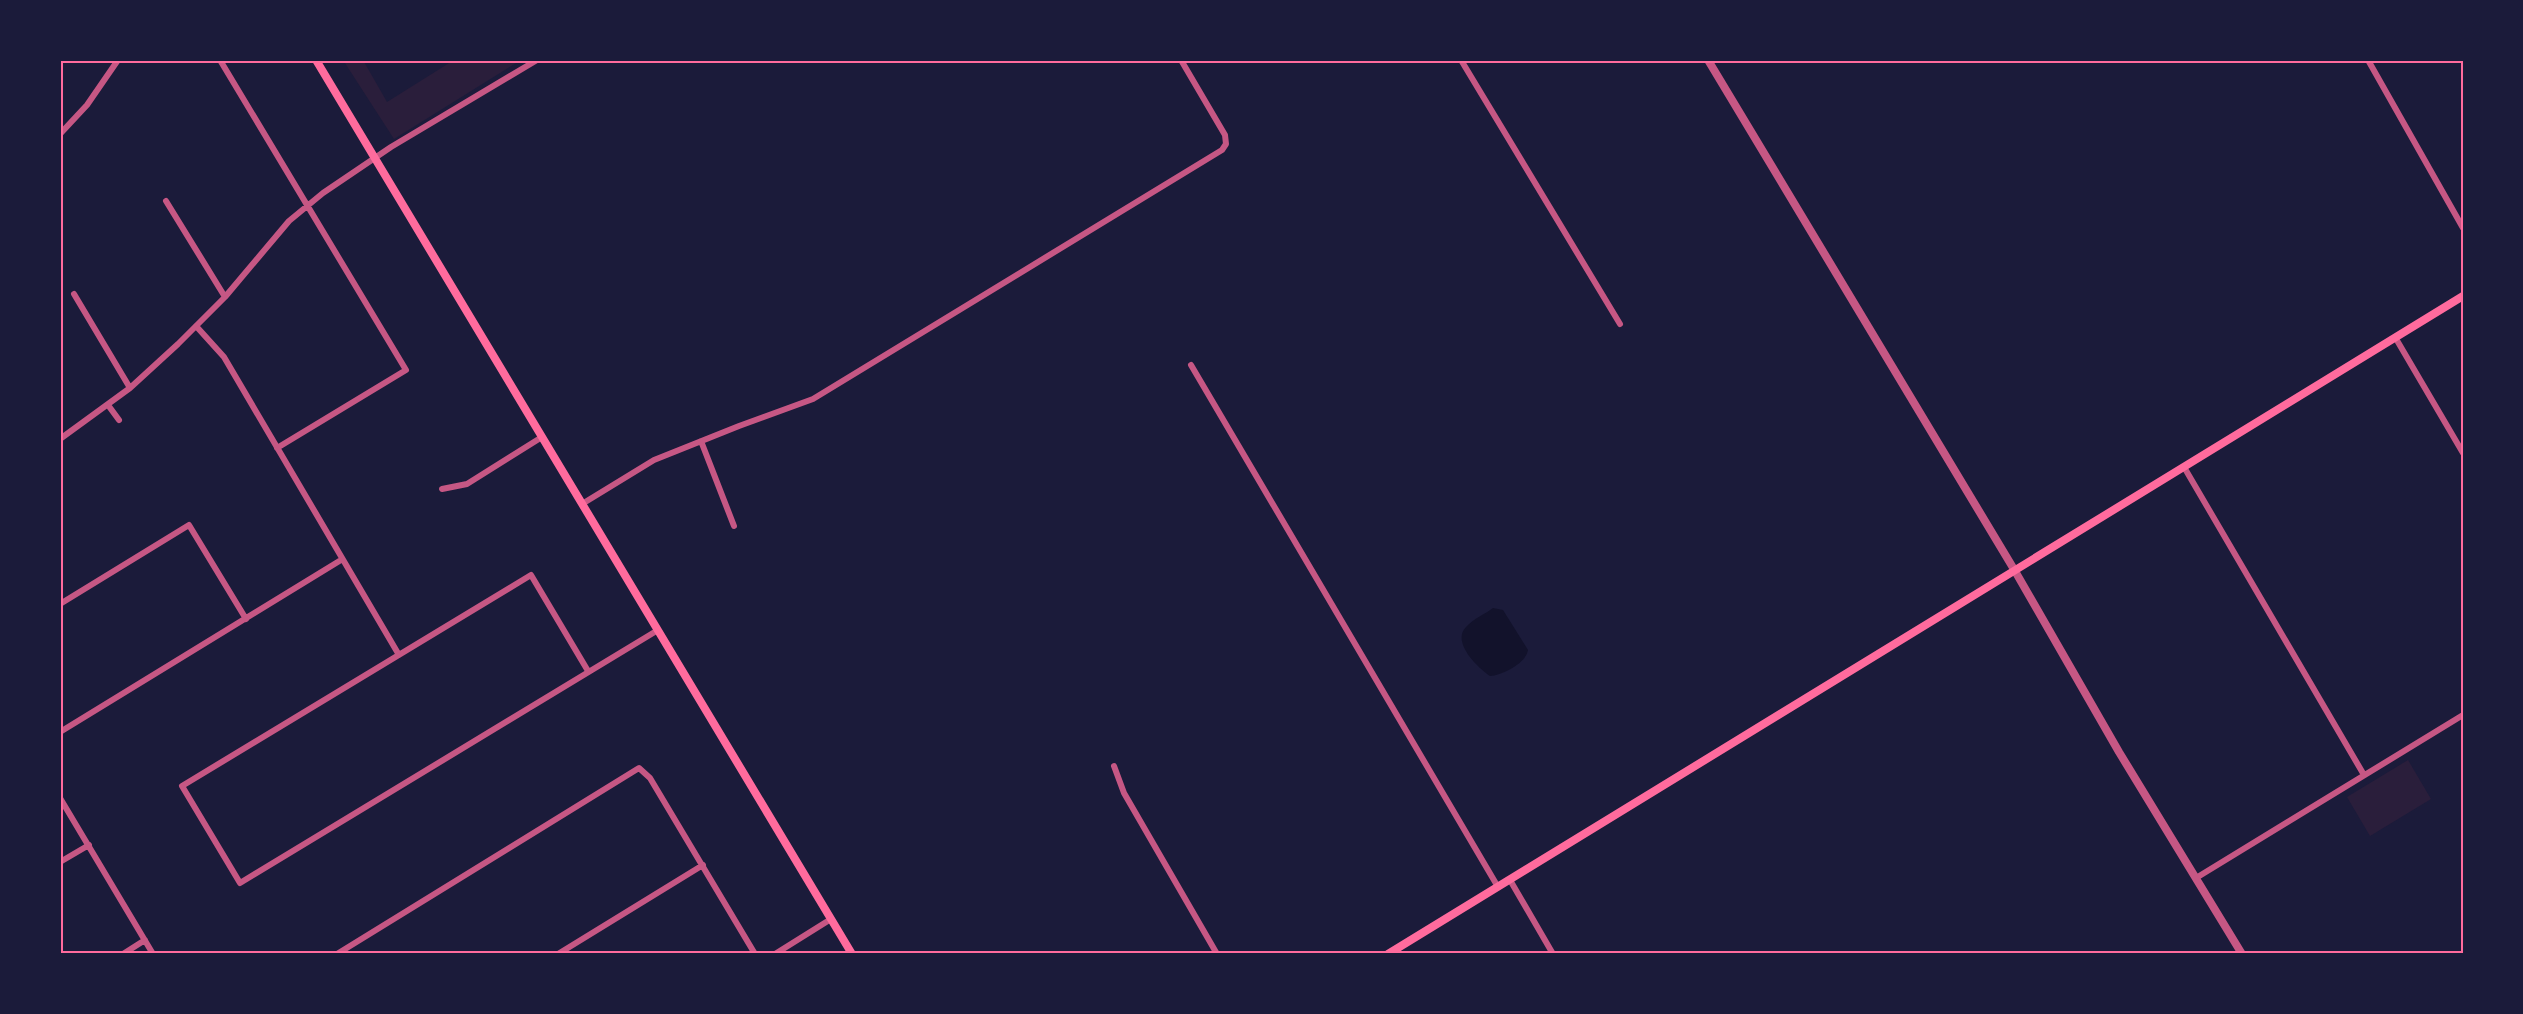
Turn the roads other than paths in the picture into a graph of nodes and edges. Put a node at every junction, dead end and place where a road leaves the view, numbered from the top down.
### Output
1 (118, 60) edge
2 (220, 60) edge
3 (316, 60) edge
4 (537, 60) edge
5 (1180, 60) edge
6 (1461, 60) edge
7 (1708, 60) edge
8 (2368, 60) edge
9 (60, 134) edge
10 (374, 158) junction
11 (166, 201) dead end
12 (308, 205) junction
13 (2463, 228) edge
14 (74, 294) dead end
15 (2463, 296) edge
16 (225, 297) junction
17 (1620, 324) dead end
18 (196, 327) junction
19 (2395, 337) junction
20 (1191, 366) dead end
21 (130, 388) junction
22 (108, 405) junction
23 (120, 420) dead end
24 (542, 437) junction
25 (60, 439) edge
26 (701, 441) junction
27 (277, 448) junction
28 (2463, 453) edge
29 (2184, 467) junction
30 (442, 489) dead end
31 (582, 504) junction
32 (734, 526) dead end
33 (341, 560) junction
34 (2015, 571) junction
35 (60, 604) edge
36 (246, 619) junction
37 (658, 630) junction
38 (399, 655) junction
39 (588, 671) junction
40 (2463, 714) edge
41 (60, 732) edge
42 (1114, 766) dead end
43 (2364, 775) junction
44 (60, 798) edge
45 (89, 845) junction
46 (60, 862) edge
47 (703, 865) junction
48 (2196, 878) junction
49 (1510, 880) junction
50 (1498, 887) junction
51 (831, 919) junction
52 (145, 940) junction
53 (123, 954) edge
54 (153, 954) edge
55 (337, 954) edge
56 (558, 954) edge
57 (755, 954) edge
58 (775, 954) edge
59 (852, 954) edge
60 (1217, 954) edge
61 (1388, 954) edge
62 (1553, 954) edge
63 (2242, 954) edge

1 - 9 street
2 - 12 street
3 - 10 main road
4 - 10 street
5 - 26 street
6 - 17 street
7 - 34 street
8 - 13 street
10 - 12 street
10 - 24 main road
11 - 16 street
12 - 16 street
12 - 27 street
14 - 21 street
15 - 19 main road
16 - 18 street
18 - 21 street
18 - 27 street
19 - 28 street
19 - 29 main road
20 - 50 street
21 - 22 street
22 - 23 street
22 - 25 street
24 - 30 street
24 - 31 main road
26 - 31 street
26 - 32 street
27 - 33 street
29 - 34 main road
29 - 43 street
31 - 37 main road
33 - 36 street
33 - 38 street
34 - 48 street
34 - 49 main road
35 - 36 street
36 - 41 street
37 - 39 street
37 - 51 main road
38 - 39 street
38 - 39 street
40 - 43 street
42 - 60 street
43 - 48 street
44 - 45 street
45 - 46 street
45 - 52 street
47 - 55 street
47 - 56 street
47 - 57 street
48 - 63 street
49 - 50 main road
49 - 62 street
50 - 61 main road
51 - 58 street
51 - 59 main road
52 - 53 street
52 - 54 street

